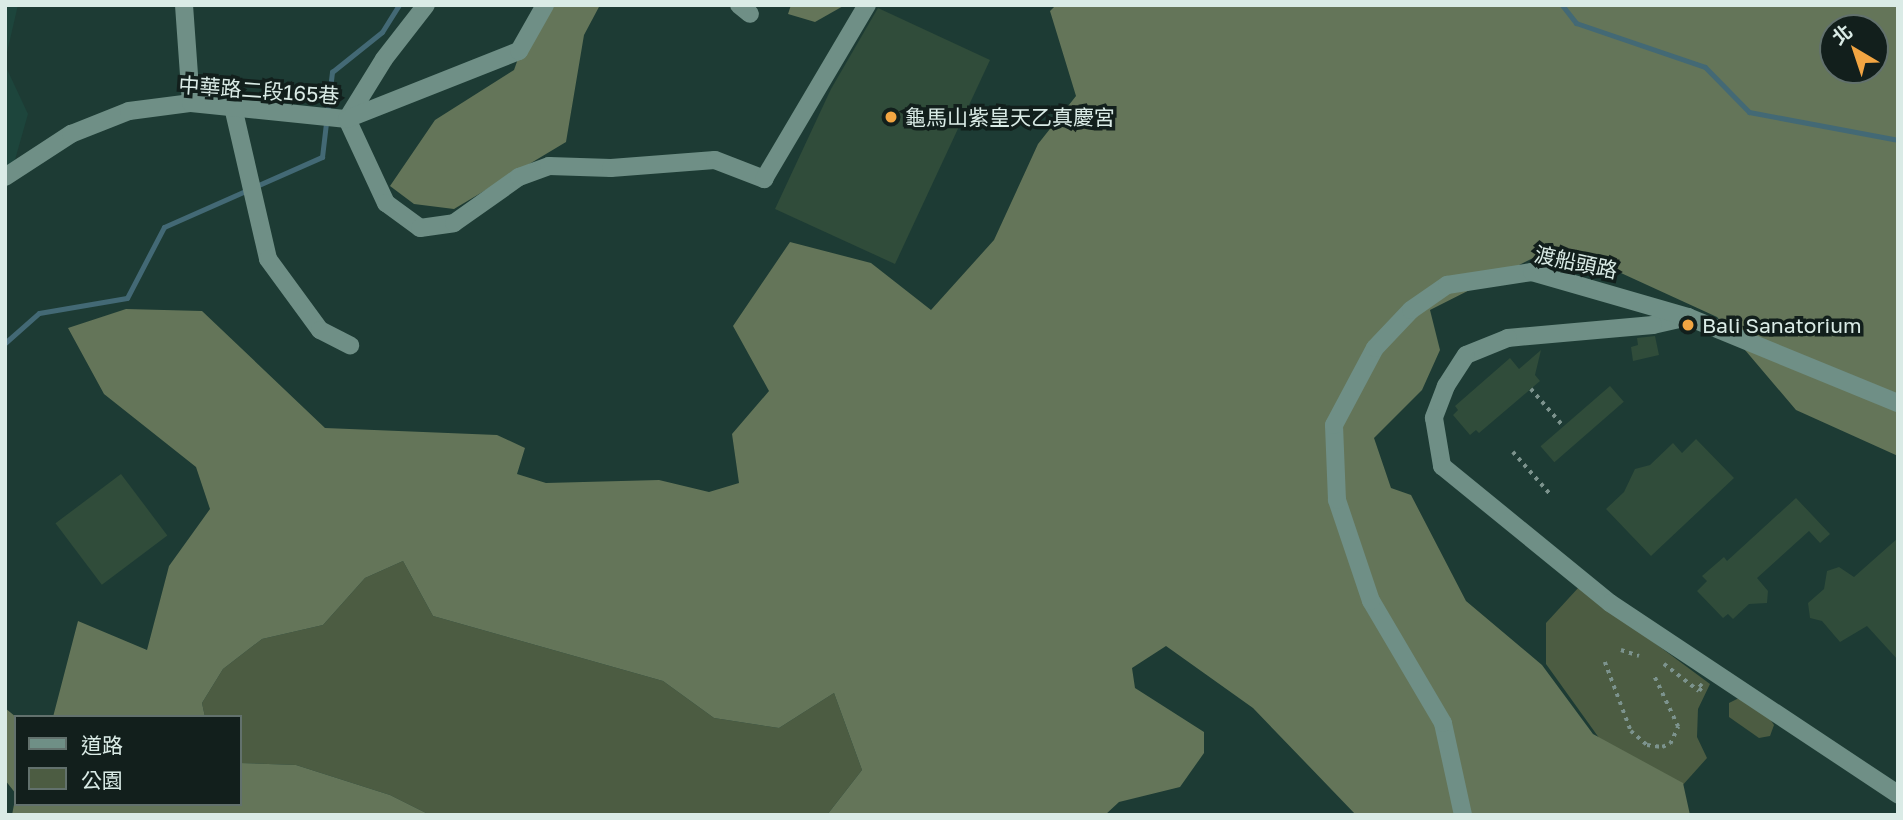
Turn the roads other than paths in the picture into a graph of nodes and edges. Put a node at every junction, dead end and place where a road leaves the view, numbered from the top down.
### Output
1 (184, 5) edge
2 (426, 5) edge
3 (545, 5) edge
4 (867, 5) edge
5 (191, 103) junction
6 (233, 107) junction
7 (343, 119) junction
8 (5, 177) edge
9 (1688, 317) junction
10 (350, 345) dead end
11 (1898, 403) edge
12 (1898, 794) edge
13 (1463, 815) edge

1 - 5 street
2 - 7 street, 中華路二段165巷
3 - 7 street
4 - 7 street
5 - 6 street, 中華路二段165巷
5 - 8 street, 中華路二段165巷
6 - 7 street, 中華路二段165巷
6 - 10 street
9 - 11 street, 渡船頭路
9 - 12 street
9 - 13 street, 渡船頭路

